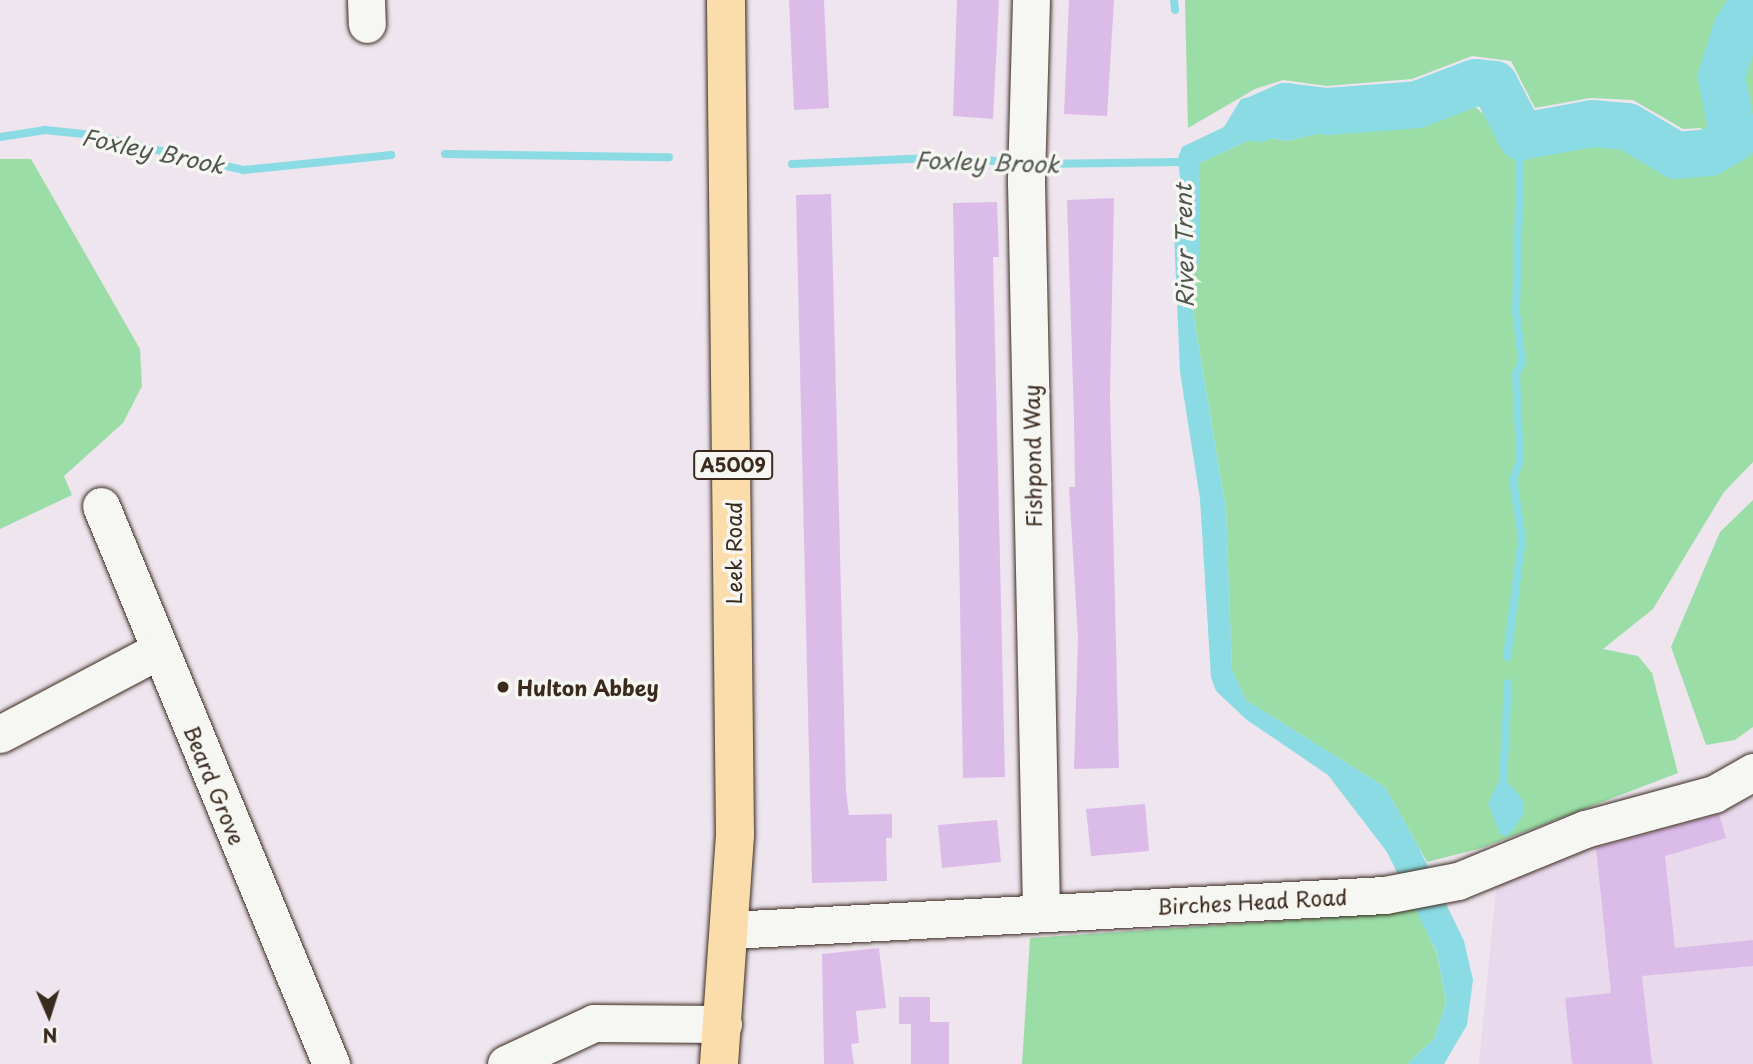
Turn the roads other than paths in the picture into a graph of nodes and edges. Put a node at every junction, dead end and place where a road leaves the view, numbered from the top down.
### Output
1 (726, 0) edge
2 (1031, 0) edge
3 (101, 506) dead end
4 (159, 650) junction
5 (0, 734) edge
6 (1753, 772) edge
7 (1041, 912) junction
8 (730, 930) junction
9 (723, 1024) junction
10 (331, 1064) edge
11 (506, 1064) edge
12 (719, 1064) edge

1 - 8 main road, Leek Road / A5009
2 - 7 street, Fishpond Way
3 - 4 street, Beard Grove
4 - 5 street
4 - 10 street, Beard Grove
6 - 7 street, Birches Head Road
7 - 8 street, Birches Head Road
8 - 9 main road, Leek Road / A5009
9 - 11 street
9 - 12 main road, Leek Road / A5009

